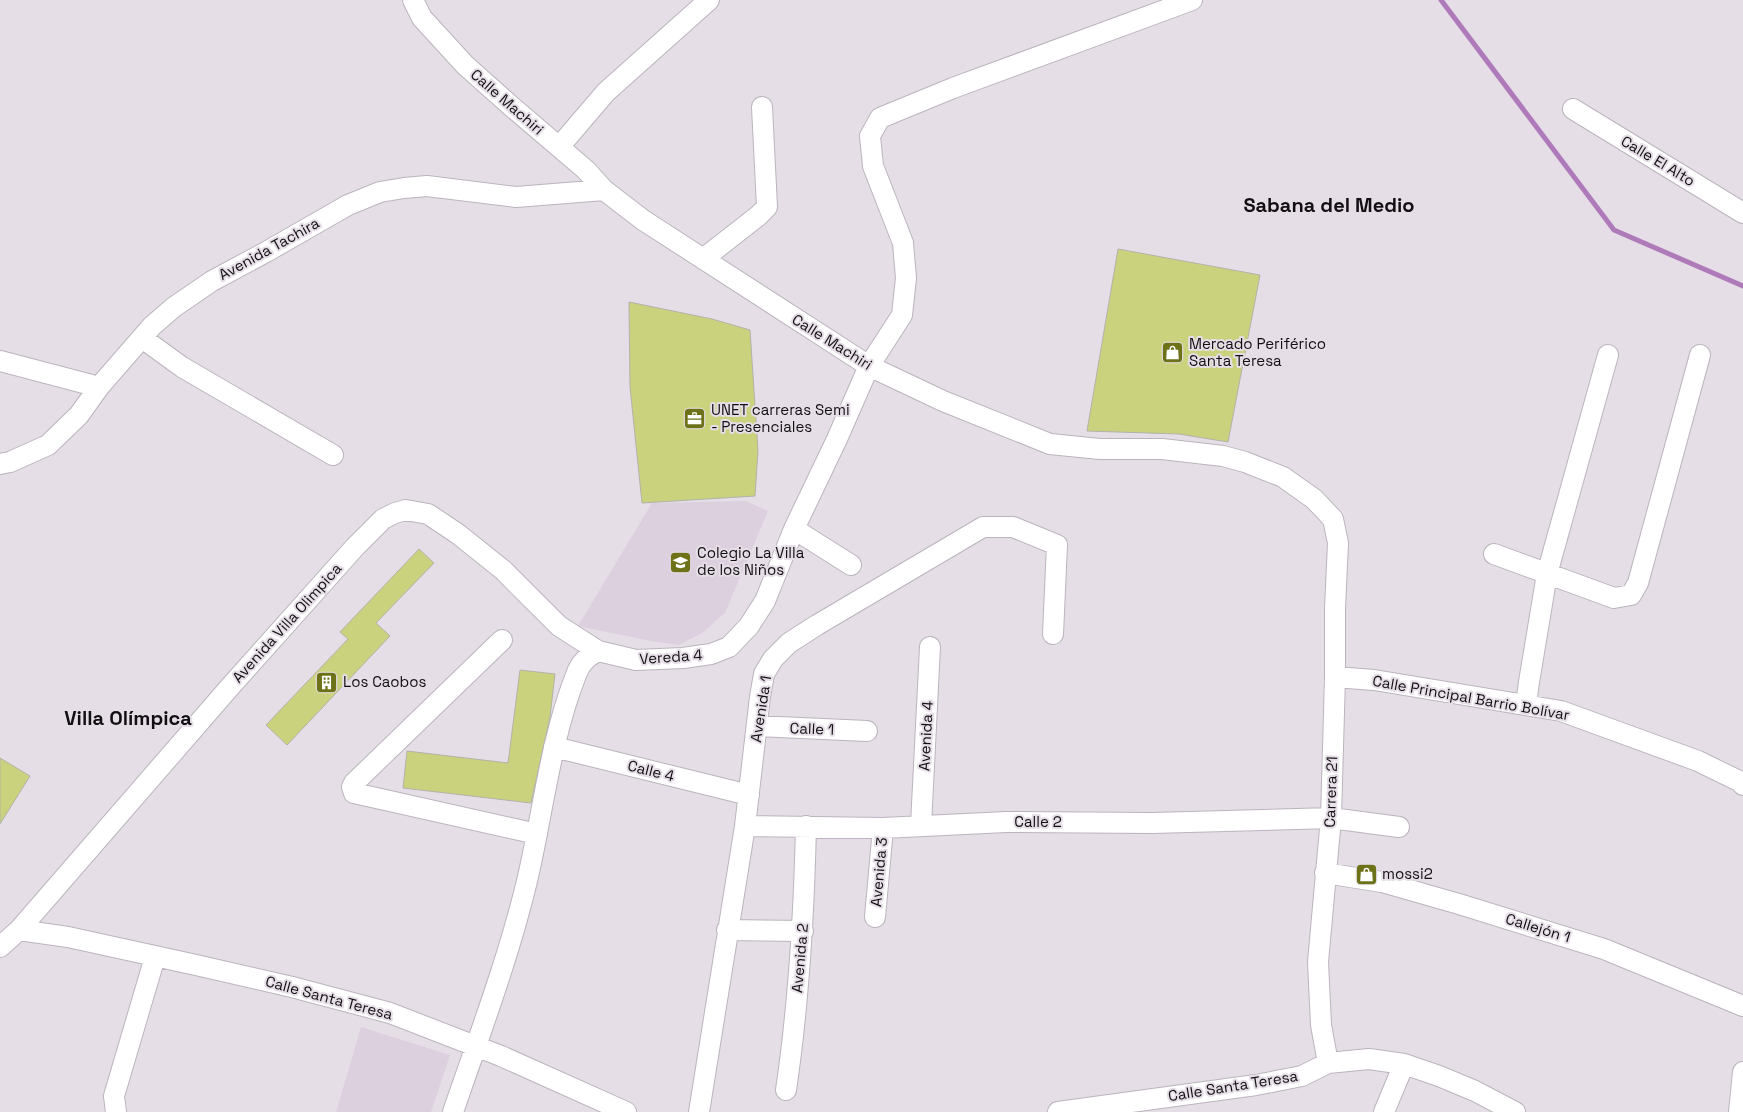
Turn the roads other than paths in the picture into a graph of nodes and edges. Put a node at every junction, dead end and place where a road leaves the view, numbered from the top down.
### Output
1 (413, 0) edge
2 (709, 0) edge
3 (1192, 0) edge
4 (762, 107) dead end
5 (1573, 109) dead end
6 (559, 147) junction
7 (604, 190) junction
8 (1743, 213) edge
9 (703, 259) junction
10 (142, 338) junction
11 (1608, 355) dead end
12 (1700, 355) dead end
13 (0, 361) edge
14 (869, 366) junction
15 (99, 387) junction
16 (333, 455) dead end
17 (0, 464) edge
18 (1333, 519) joint
19 (794, 529) junction
20 (1494, 554) dead end
21 (851, 565) dead end
22 (1547, 574) junction
23 (1053, 634) dead end
24 (502, 640) dead end
25 (930, 647) dead end
26 (598, 650) junction
27 (1335, 677) junction
28 (1526, 705) junction
29 (757, 726) junction
30 (867, 731) dead end
31 (554, 747) junction
32 (1742, 779) edge
33 (749, 795) junction
34 (1332, 818) junction
35 (921, 825) junction
36 (745, 826) junction
37 (806, 826) junction
38 (1399, 827) dead end
39 (883, 828) junction
40 (537, 834) junction
41 (1326, 873) junction
42 (876, 917) dead end
43 (19, 930) junction
44 (727, 930) junction
45 (803, 931) junction
46 (0, 947) edge
47 (155, 957) junction
48 (1743, 1006) edge
49 (475, 1047) junction
50 (1328, 1063) junction
51 (1404, 1064) junction
52 (1743, 1072) edge
53 (786, 1090) dead end
54 (598, 1106) edge
55 (116, 1112) edge
56 (452, 1112) edge
57 (626, 1112) edge
58 (699, 1112) edge
59 (1058, 1112) edge
60 (1384, 1112) edge
61 (1515, 1112) edge
62 (1739, 1112) edge

1 - 6 street, Calle Machiri
2 - 6 street
3 - 14 street, Vereda 4
4 - 9 street
5 - 8 street, Calle El Alto
6 - 7 street, Calle Machiri
7 - 9 street, Calle Machiri
7 - 10 street, Avenida Tachira
9 - 14 street, Calle Machiri
10 - 15 street, Avenida Tachira
10 - 16 street
11 - 22 street
12 - 22 street
13 - 15 street
14 - 18 street, Calle Machiri
14 - 19 street, Vereda 4
15 - 17 street, Avenida Tachira
18 - 27 street, Carrera 21
19 - 21 street
19 - 26 street, Vereda 4
20 - 22 street
22 - 28 street
23 - 29 street, Avenida 1
24 - 40 street
25 - 35 street, Avenida 4
26 - 31 street
26 - 43 street, Avenida Villa Olimpica
27 - 28 street, Calle Principal Barrio Bolívar
27 - 34 street, Carrera 21
28 - 32 street, Calle Principal Barrio Bolívar
29 - 30 street, Calle 1
29 - 33 street, Avenida 1
31 - 33 street, Calle 4
31 - 40 street
33 - 36 street, Avenida 1
34 - 35 street, Calle 2
34 - 38 street, Calle 2
34 - 41 street, Carrera 21
35 - 39 street, Calle 2
36 - 37 street, Calle 2
36 - 44 street, Avenida 1
37 - 39 street, Calle 2
37 - 45 street, Avenida 2
39 - 42 street, Avenida 3
40 - 49 street
41 - 48 street, Callejón 1
41 - 50 street, Carrera 21
43 - 46 street, Avenida Villa Olimpica
43 - 47 street, Calle Santa Teresa
44 - 45 street
44 - 58 street, Avenida 1
45 - 53 street, Avenida 2
47 - 49 street, Calle Santa Teresa
47 - 55 street
49 - 54 street, Calle Santa Teresa
49 - 56 street
50 - 51 street, Calle Santa Teresa
50 - 59 street, Calle Santa Teresa
51 - 60 street
51 - 61 street, Calle Santa Teresa
52 - 62 street
54 - 57 street, Calle Santa Teresa

